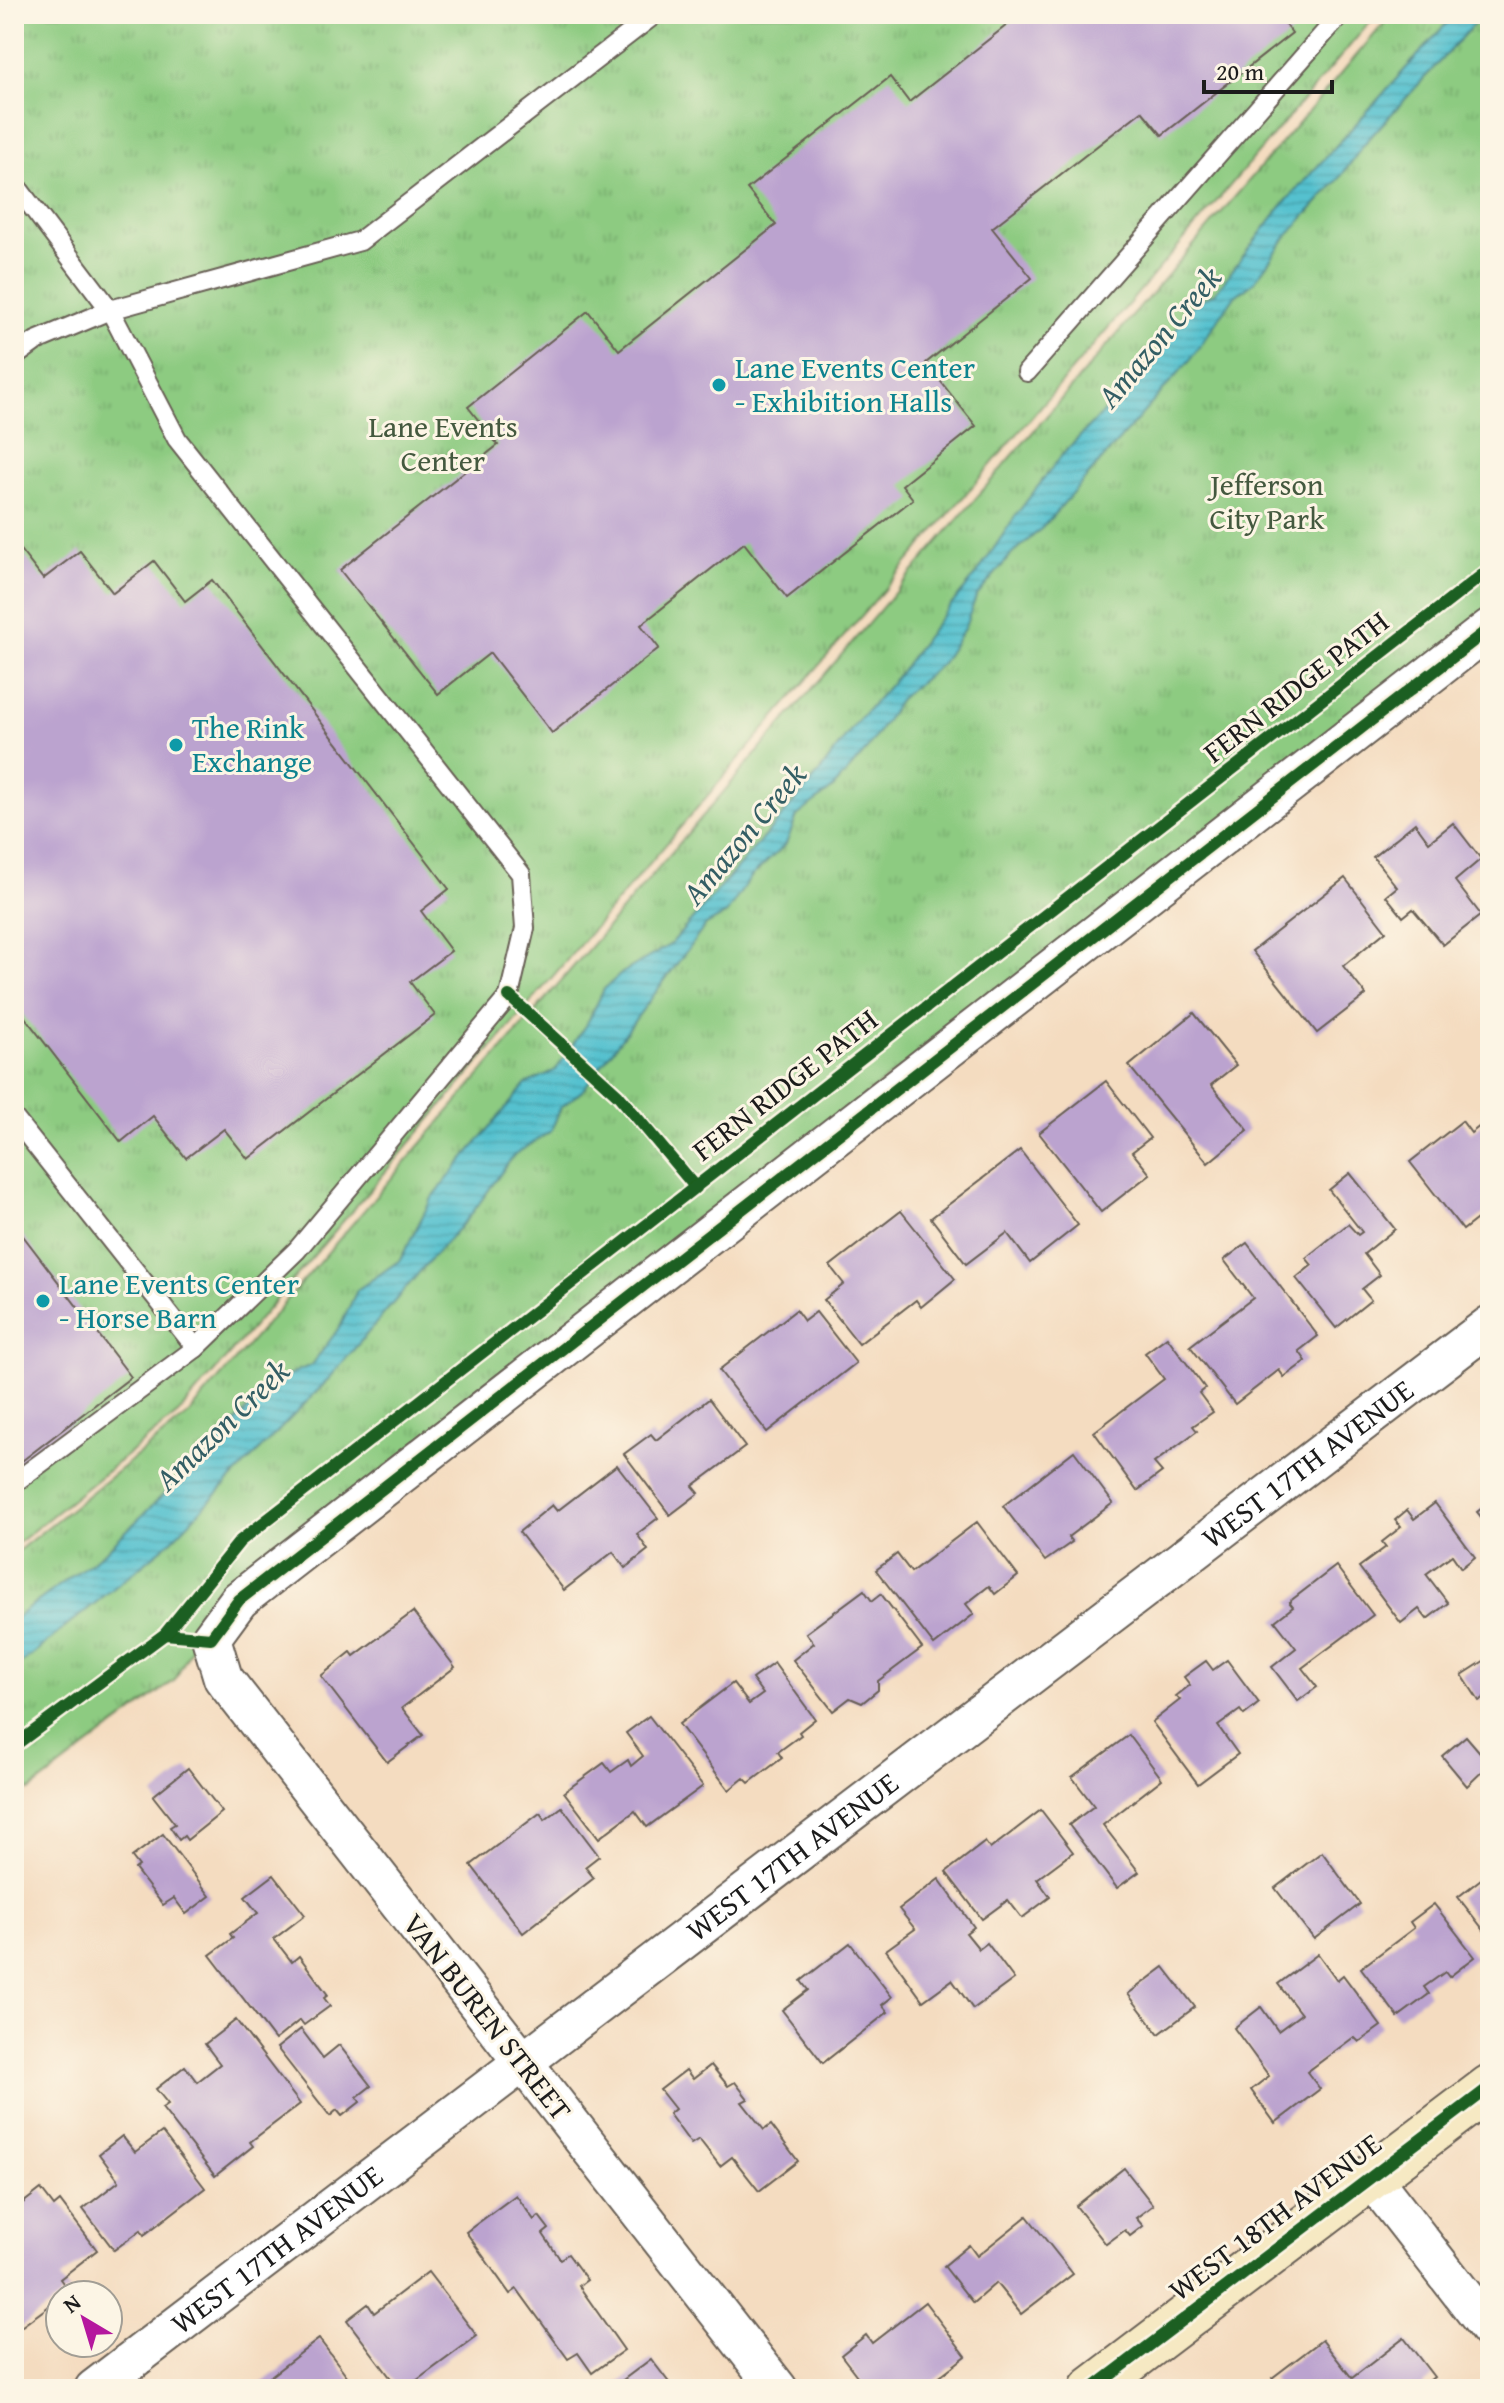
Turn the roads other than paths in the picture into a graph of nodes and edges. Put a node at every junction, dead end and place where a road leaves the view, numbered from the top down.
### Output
1 (655, 14) edge
2 (1341, 14) edge
3 (14, 183) edge
4 (110, 310) junction
5 (14, 357) edge
6 (1027, 372) dead end
7 (1490, 628) edge
8 (14, 1118) edge
9 (1490, 1325) edge
10 (196, 1348) junction
11 (14, 1483) edge
12 (522, 2062) junction
13 (1490, 2087) edge
14 (1371, 2177) junction
15 (1490, 2330) edge
16 (94, 2389) edge
17 (778, 2389) edge
18 (1092, 2389) edge

1 - 4 lane
2 - 6 lane
3 - 4 lane
4 - 5 lane
4 - 10 lane
7 - 12 street, VAN BUREN STREET
8 - 10 lane
9 - 12 street, WEST 17TH AVENUE
10 - 11 lane
12 - 16 street, WEST 17TH AVENUE
12 - 17 street, VAN BUREN STREET
13 - 14 main road, WEST 18TH AVENUE
14 - 15 street
14 - 18 main road, WEST 18TH AVENUE

